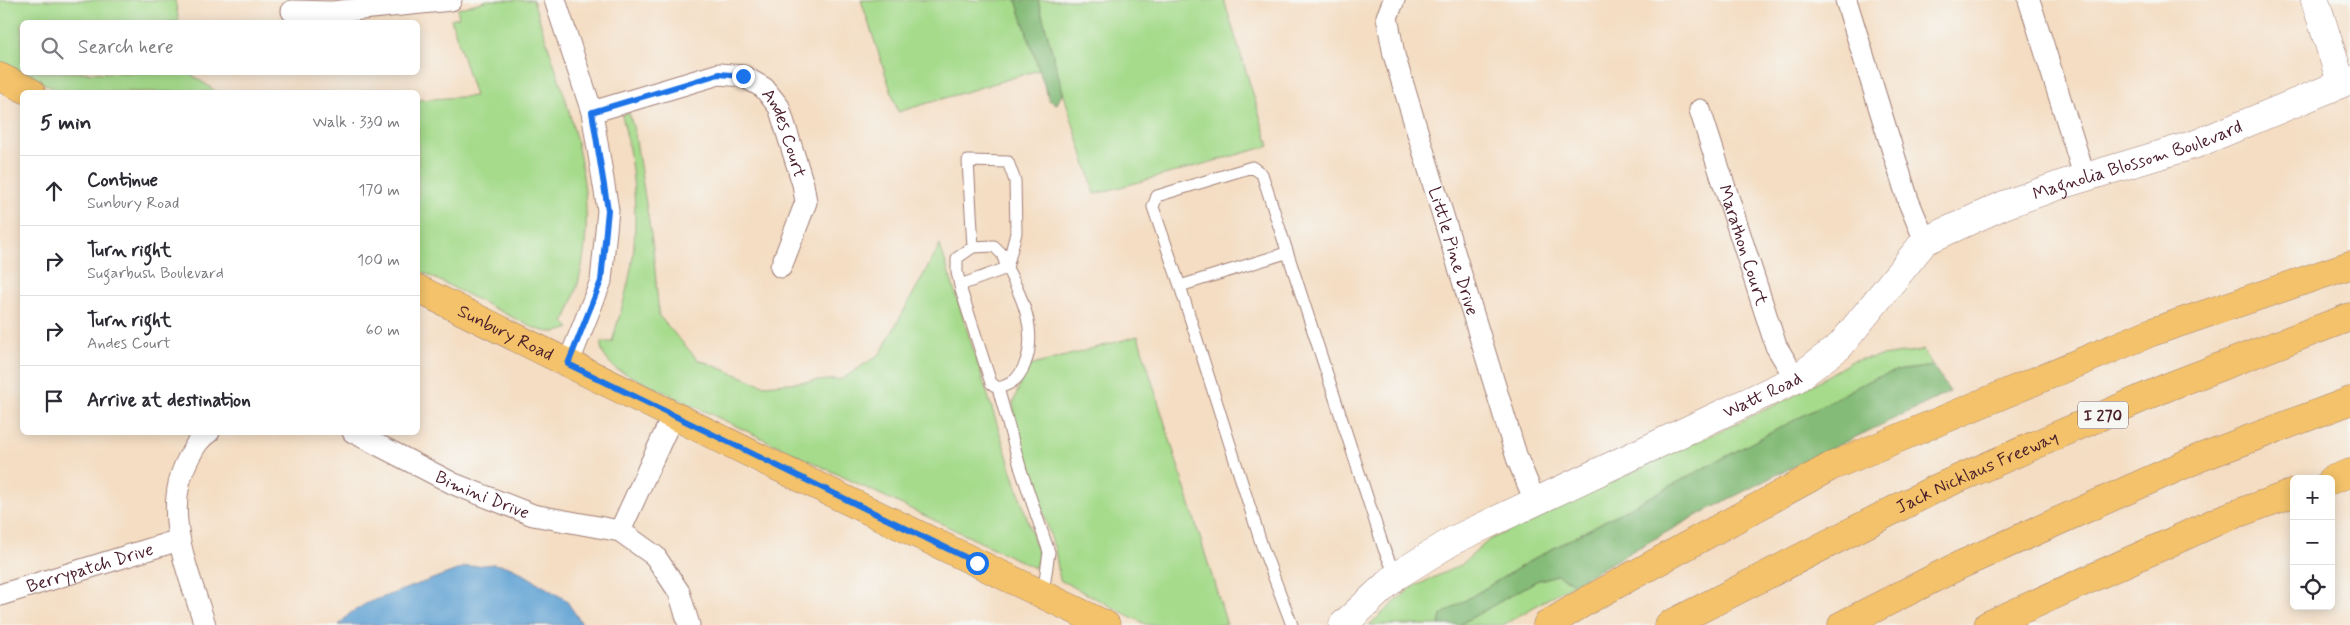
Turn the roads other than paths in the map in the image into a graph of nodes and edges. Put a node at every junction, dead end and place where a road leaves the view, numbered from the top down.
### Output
1 (451, 0) edge
2 (555, 0) edge
3 (1394, 0) edge
4 (1846, 0) edge
5 (2029, 0) edge
6 (2315, 0) edge
7 (292, 11) dead end
8 (0, 77) edge
9 (2346, 81) edge
10 (28, 90) edge
11 (1700, 110) dead end
12 (592, 112) junction
13 (2085, 178) junction
14 (1925, 241) junction
15 (973, 248) junction
16 (1286, 253) junction
17 (2350, 265) edge
18 (781, 267) dead end
19 (1007, 268) junction
20 (1180, 286) junction
21 (420, 290) edge
22 (960, 290) junction
23 (2350, 318) edge
24 (568, 364) junction
25 (1796, 378) junction
26 (998, 388) junction
27 (2350, 401) edge
28 (673, 415) junction
29 (359, 435) edge
30 (197, 436) edge
31 (2350, 473) edge
32 (2335, 479) edge
33 (2290, 494) edge
34 (1535, 501) junction
35 (620, 531) junction
36 (179, 540) junction
37 (1396, 576) junction
38 (1043, 594) junction
39 (0, 595) edge
40 (205, 625) edge
41 (689, 625) edge
42 (1106, 625) edge
43 (1292, 625) edge
44 (1344, 625) edge
45 (1547, 625) edge
46 (1669, 625) edge
47 (1842, 625) edge
48 (1988, 625) edge

1 - 7 street
2 - 12 street
3 - 34 street, Little Pine Drive
4 - 14 street
5 - 13 street
6 - 9 street
8 - 10 main road
9 - 13 street, Magnolia Blossom Boulevard
11 - 25 street, Marathon Court
12 - 18 street, Andes Court
12 - 24 street
13 - 14 street, Magnolia Blossom Boulevard
14 - 25 street, Watt Road
15 - 19 lane
15 - 19 lane
15 - 22 lane
16 - 20 lane
16 - 20 lane
16 - 37 lane
17 - 45 main road
19 - 22 lane
19 - 26 lane
20 - 43 lane
21 - 24 main road, Sunbury Road
22 - 26 lane
23 - 46 main road, Jack Nicklaus Freeway / I 270
24 - 28 main road, Sunbury Road
25 - 34 street, Watt Road
26 - 38 lane
27 - 47 main road
28 - 35 street
28 - 38 main road, Sunbury Road
29 - 35 street, Bimini Drive
30 - 36 street
31 - 32 main road
33 - 48 main road
34 - 37 street, Watt Road
35 - 41 street
36 - 39 street, Berrypatch Drive
36 - 40 street
37 - 44 street, Watt Road
38 - 42 main road, Sunbury Road

